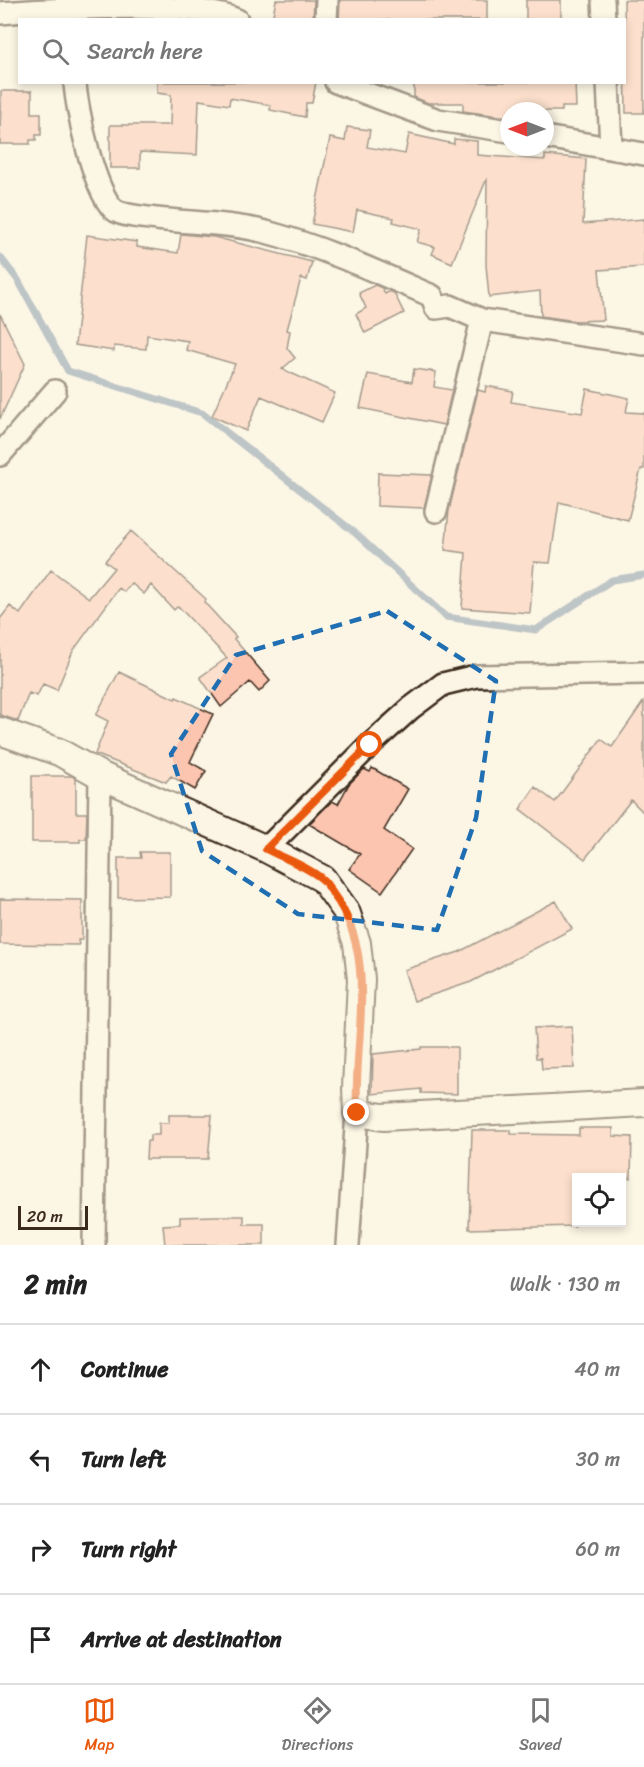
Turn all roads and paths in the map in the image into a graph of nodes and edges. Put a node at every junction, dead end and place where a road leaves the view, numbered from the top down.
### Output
1 (327, 0) edge
2 (603, 0) edge
3 (79, 9) edge
4 (0, 13) edge
5 (234, 18) edge
6 (326, 18) edge
7 (604, 18) edge
8 (75, 84) edge
9 (341, 84) edge
10 (608, 84) edge
11 (500, 130) edge
12 (554, 138) edge
13 (611, 148) junction
14 (644, 154) edge
15 (482, 320) junction
16 (644, 344) edge
17 (55, 391) dead end
18 (0, 455) edge
19 (435, 511) dead end
20 (644, 673) edge
21 (0, 730) edge
22 (100, 775) junction
23 (266, 849) junction
24 (644, 1103) edge
25 (357, 1113) junction
26 (94, 1245) edge
27 (348, 1245) edge

1 - 6 street
2 - 7 street
3 - 4 street
3 - 5 street
8 - 15 street
9 - 11 street
10 - 13 street
12 - 13 street
13 - 14 street
15 - 16 street
15 - 19 street
17 - 18 street
20 - 23 street
21 - 22 street
22 - 23 street
22 - 26 street
23 - 25 street
24 - 25 street
25 - 27 street

